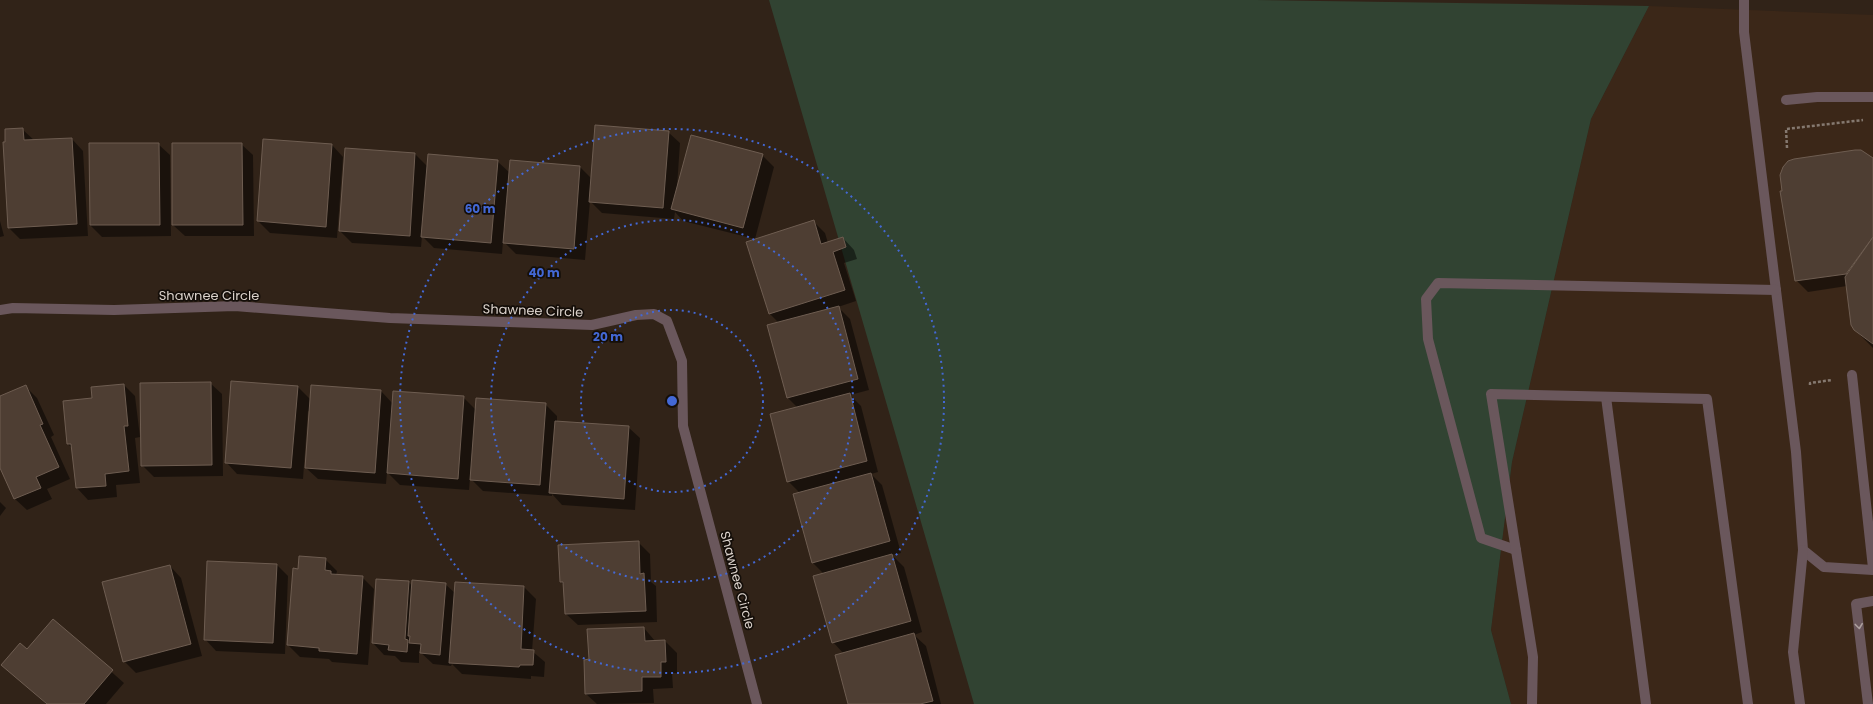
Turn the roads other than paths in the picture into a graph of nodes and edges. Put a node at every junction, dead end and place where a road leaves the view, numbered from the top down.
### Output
1 (1744, 0) edge
2 (1873, 97) edge
3 (1786, 100) dead end
4 (1776, 290) junction
5 (0, 310) edge
6 (1853, 377) road end
7 (1606, 397) junction
8 (1870, 510) edge
9 (1516, 550) junction
10 (1803, 550) junction
11 (1873, 569) edge
12 (1873, 601) edge
13 (758, 704) edge
14 (1532, 704) edge
15 (1646, 704) edge
16 (1748, 704) edge
17 (1800, 704) edge
18 (1868, 704) edge

1 - 4 street
2 - 3 street
4 - 9 street
4 - 10 street
5 - 13 street, Shawnee Circle
6 - 8 street
7 - 9 street
7 - 15 street
7 - 16 street
8 - 11 street
9 - 14 street
10 - 11 street
10 - 17 street
12 -> 18 street

